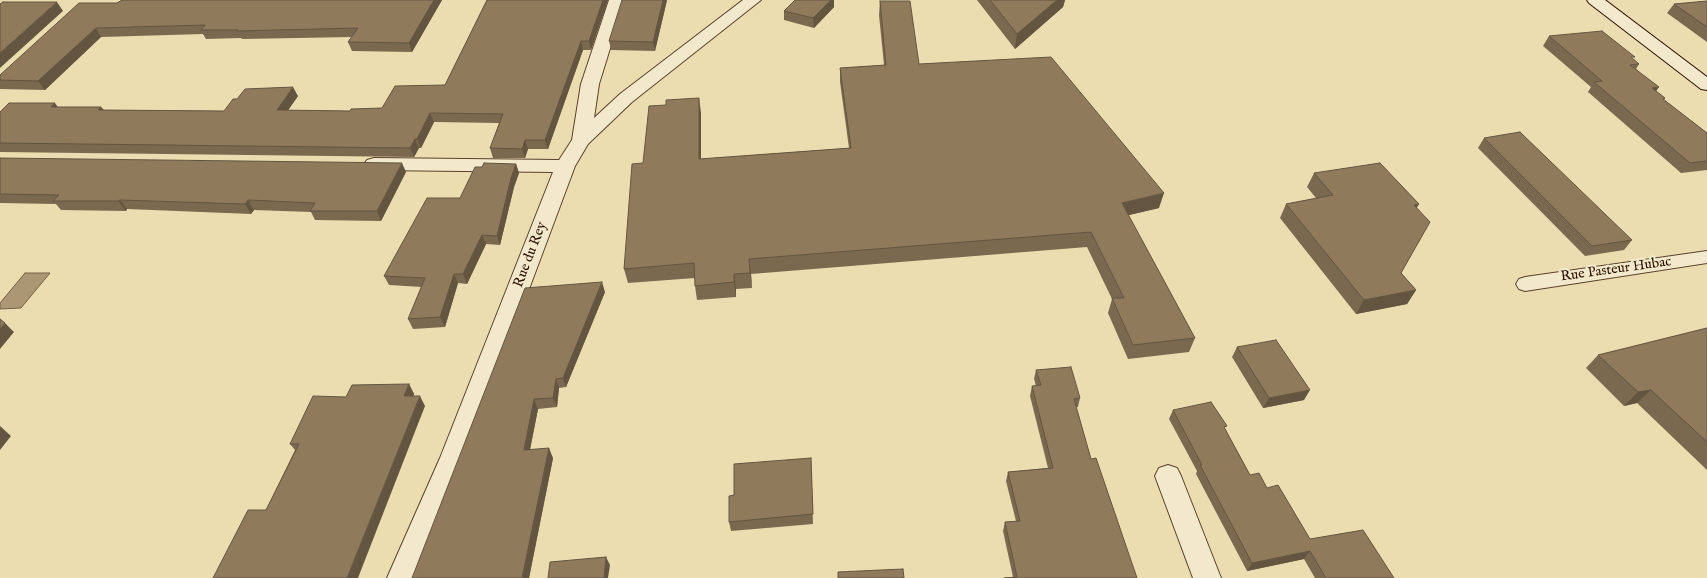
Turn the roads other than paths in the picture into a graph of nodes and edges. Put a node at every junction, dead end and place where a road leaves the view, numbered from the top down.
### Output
1 (617, 0) edge
2 (753, 0) edge
3 (1595, 0) edge
4 (1707, 86) edge
5 (588, 93) junction
6 (626, 98) junction
7 (581, 140) junction
8 (358, 164) edge
9 (565, 166) junction
10 (1707, 257) edge
11 (1525, 284) dead end
12 (1168, 476) dead end
13 (401, 578) edge
14 (1207, 578) edge

1 - 5 street
2 - 6 street, Rue du Rey
3 - 4 street
5 - 6 street
5 - 7 street
6 - 7 street, Rue du Rey
7 - 9 street, Rue du Rey
8 - 9 street
9 - 13 street, Rue du Rey
10 - 11 lane, Rue Pasteur Hubac
12 - 14 street

